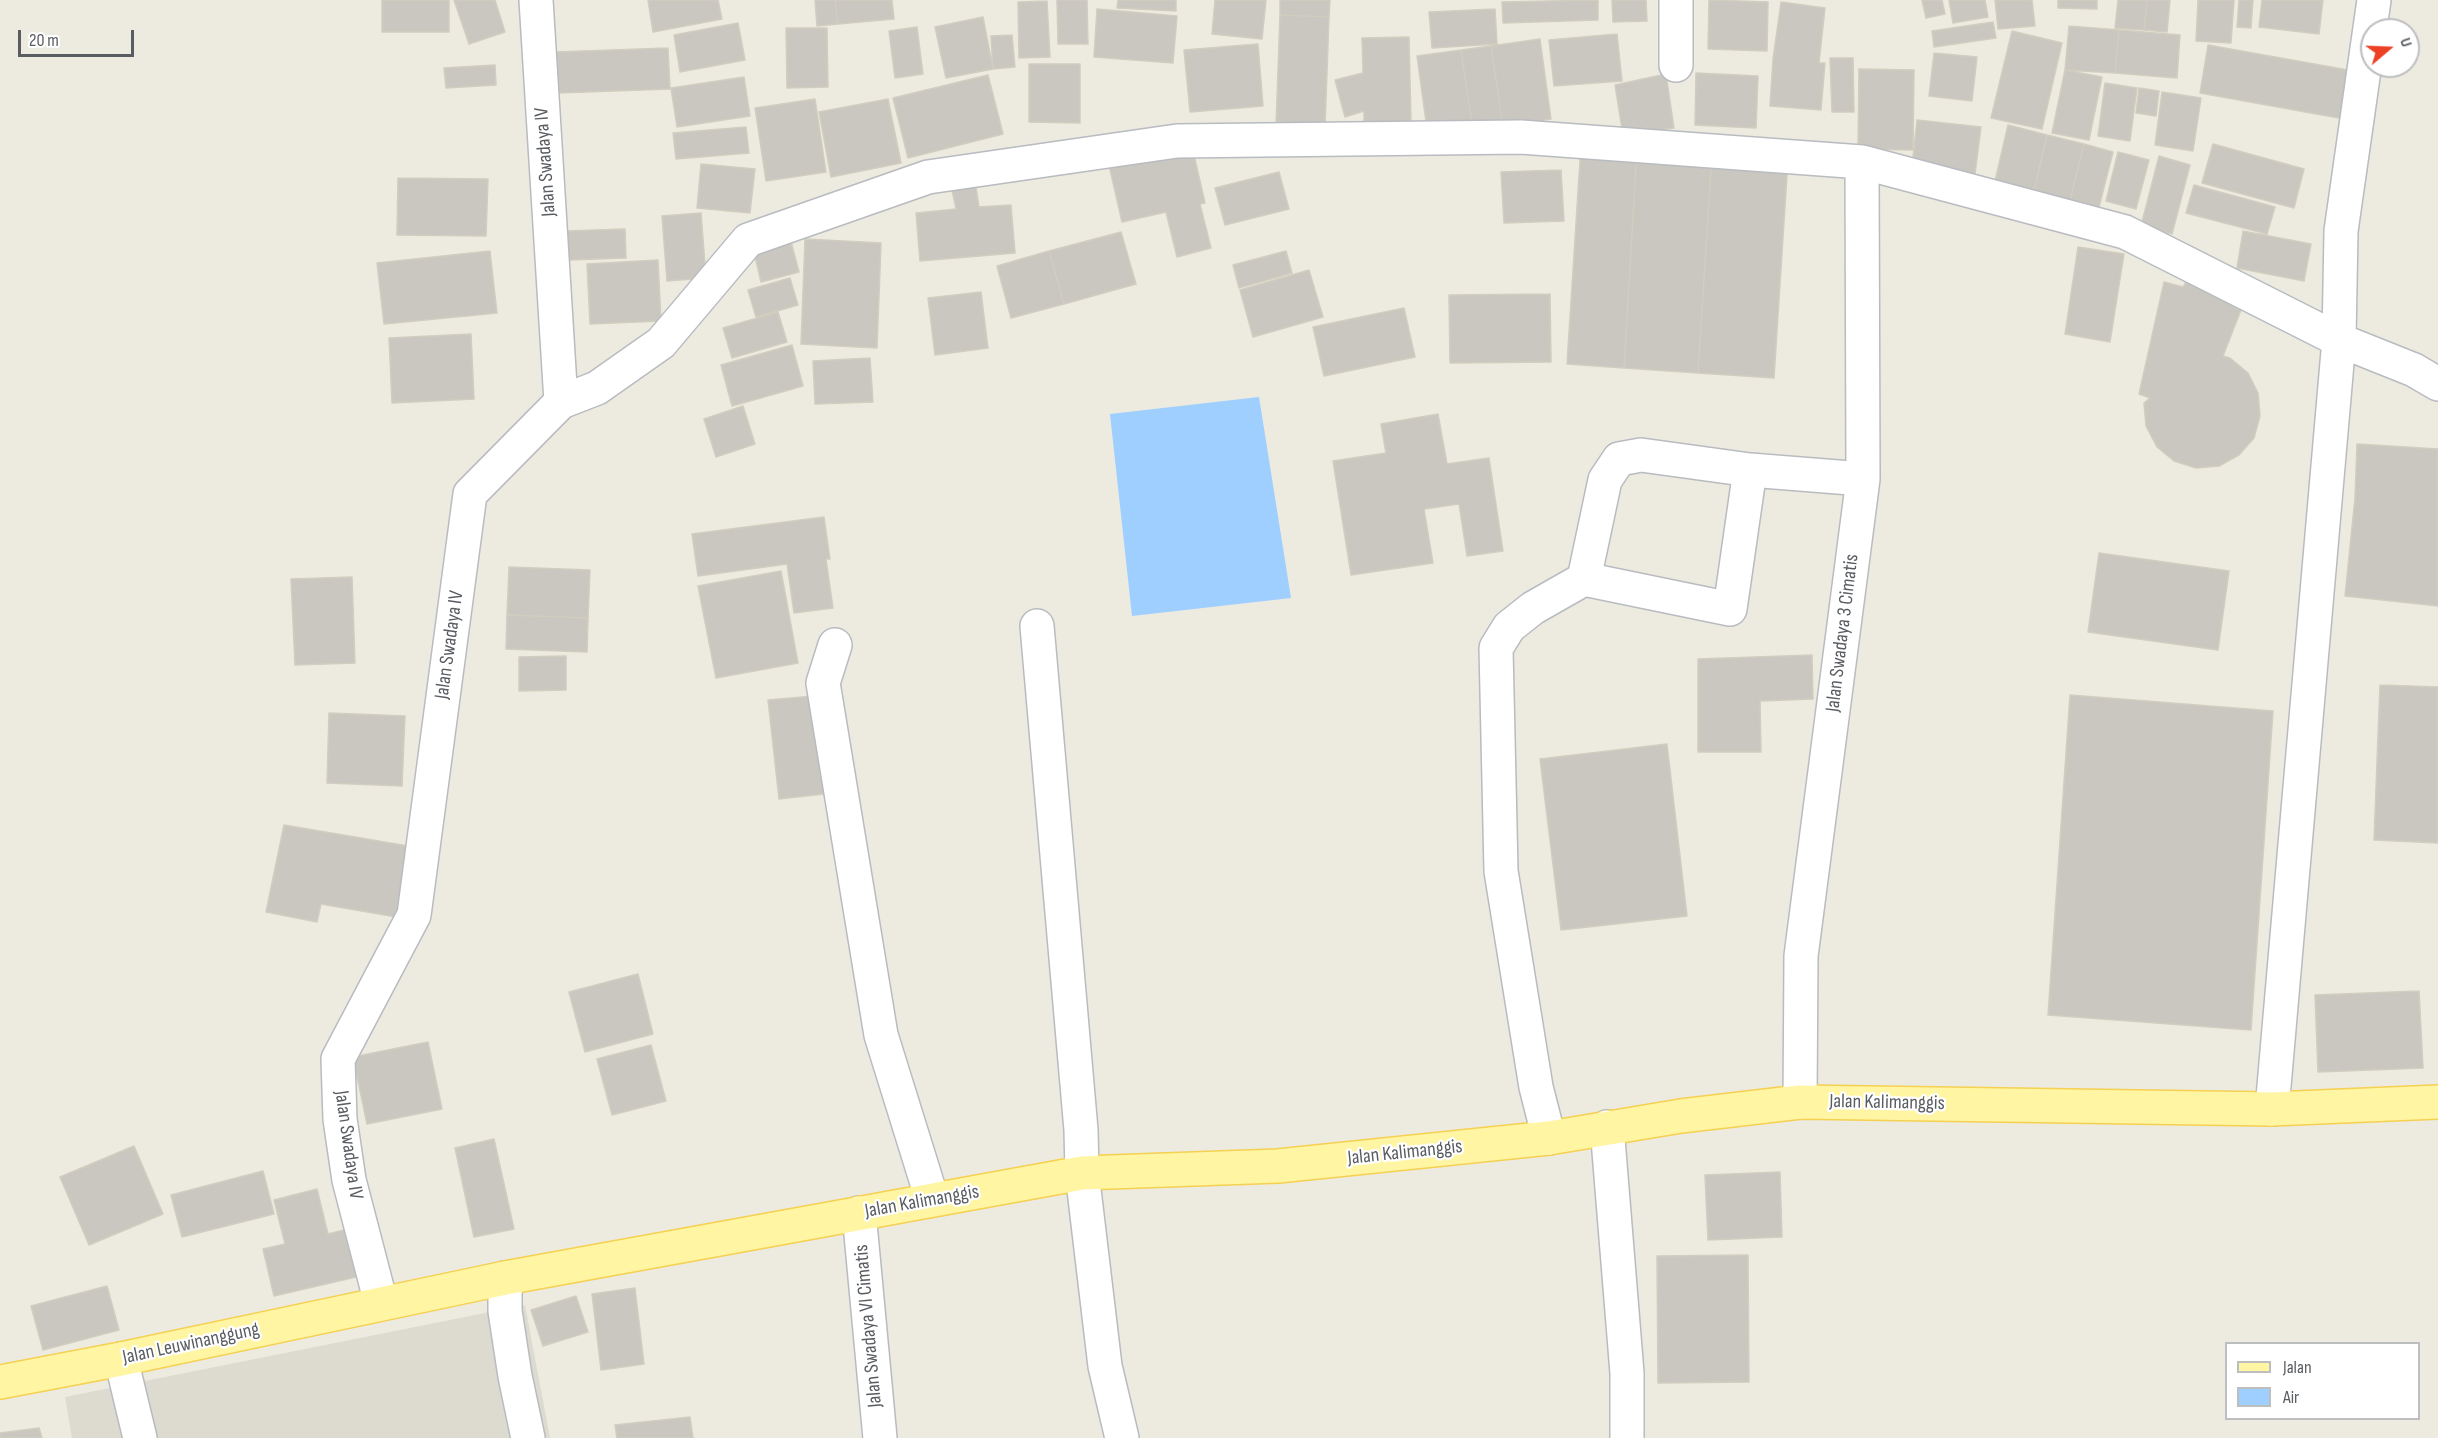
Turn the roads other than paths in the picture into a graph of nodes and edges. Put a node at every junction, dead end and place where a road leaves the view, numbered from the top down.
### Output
1 (536, 0) edge
2 (1676, 0) edge
3 (2374, 0) edge
4 (1676, 65) dead end
5 (1862, 162) junction
6 (2339, 340) junction
7 (2438, 384) edge
8 (561, 402) junction
9 (1750, 470) junction
10 (1863, 479) junction
11 (1584, 579) junction
12 (1037, 626) dead end
13 (835, 645) dead end
14 (1800, 1102) junction
15 (2438, 1102) edge
16 (2272, 1108) junction
17 (1607, 1127) junction
18 (1550, 1138) junction
19 (1082, 1173) junction
20 (932, 1199) junction
21 (859, 1213) junction
22 (505, 1278) junction
23 (381, 1303) junction
24 (121, 1359) junction
25 (0, 1382) edge
26 (140, 1438) edge
27 (528, 1438) edge
28 (880, 1438) edge
29 (1122, 1438) edge
30 (1627, 1438) edge

1 - 8 street, Jalan Swadaya IV
2 - 4 street
3 - 6 street
5 - 6 street
5 - 8 street
5 - 10 street, Jalan Swadaya 3 Cimatis
6 - 7 street
6 - 16 street
8 - 23 street, Jalan Swadaya IV
9 - 10 street
9 - 11 street
9 - 11 street
10 - 14 street, Jalan Swadaya 3 Cimatis
11 - 18 street
12 - 19 street
13 - 20 street
14 - 16 main road, Jalan Kalimanggis
14 - 17 main road, Jalan Kalimanggis
15 - 16 main road, Jalan Kalimanggis
17 - 18 main road, Jalan Kalimanggis
17 - 30 street
18 - 19 main road, Jalan Kalimanggis
19 - 20 main road, Jalan Kalimanggis
19 - 29 street
20 - 21 main road, Jalan Kalimanggis
21 - 22 main road, Jalan Kalimanggis
21 - 28 street, Jalan Swadaya VI Cimatis
22 - 23 main road, Jalan Kalimanggis
22 - 27 street
23 - 24 main road, Jalan Leuwinanggung
24 - 25 main road, Jalan Leuwinanggung
24 - 26 street

